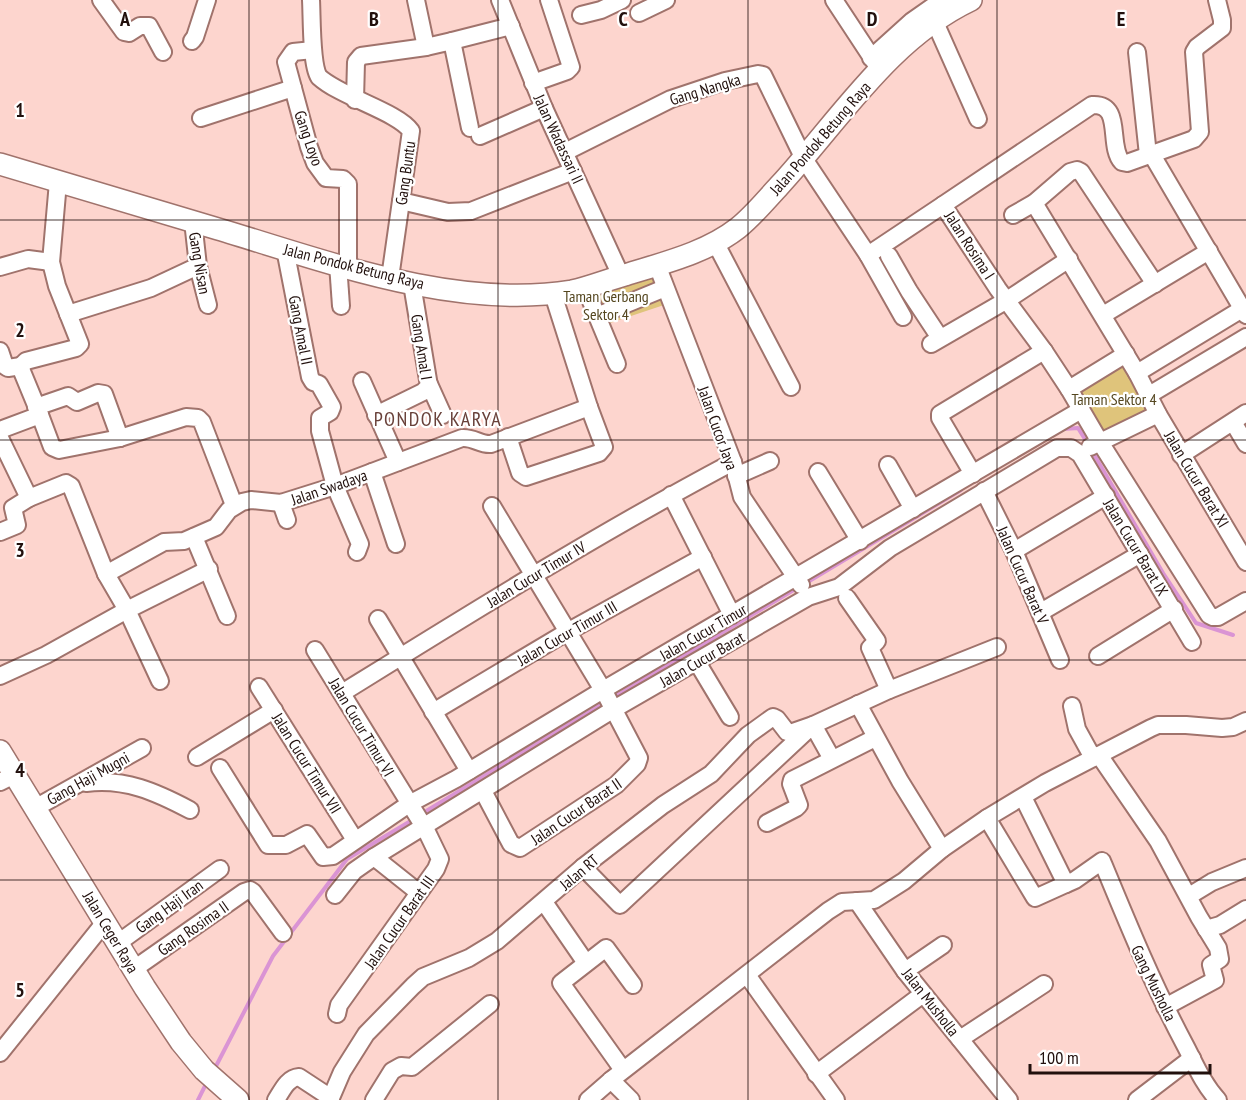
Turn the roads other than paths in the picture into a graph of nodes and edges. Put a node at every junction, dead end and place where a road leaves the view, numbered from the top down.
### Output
1 (101, 0) edge
2 (207, 0) edge
3 (311, 0) edge
4 (416, 0) edge
5 (500, 0) edge
6 (549, 0) edge
7 (622, 0) edge
8 (666, 0) edge
9 (834, 0) edge
10 (942, 0) edge
11 (971, 0) edge
12 (1217, 0) edge
13 (600, 5) edge
14 (639, 13) dead end
15 (581, 15) dead end
16 (934, 20) junction
17 (511, 26) junction
18 (192, 41) dead end
19 (452, 41) junction
20 (426, 47) junction
21 (313, 50) junction
22 (164, 52) dead end
23 (1137, 52) dead end
24 (876, 64) junction
25 (533, 83) junction
26 (293, 88) junction
27 (355, 100) junction
28 (544, 108) junction
29 (201, 118) dead end
30 (978, 119) dead end
31 (565, 152) junction
32 (1152, 157) junction
33 (804, 159) junction
34 (0, 164) edge
35 (573, 171) junction
36 (58, 182) junction
37 (401, 201) junction
38 (1034, 204) junction
39 (943, 205) junction
40 (1013, 215) dead end
41 (193, 221) junction
42 (715, 242) junction
43 (285, 249) junction
44 (1209, 251) junction
45 (868, 255) junction
46 (889, 256) dead end
47 (1069, 259) junction
48 (51, 262) junction
49 (343, 265) junction
50 (657, 265) junction
51 (198, 266) junction
52 (0, 267) edge
53 (621, 276) junction
54 (390, 278) junction
55 (412, 284) junction
56 (1155, 284) junction
57 (585, 287) junction
58 (665, 288) junction
59 (553, 294) junction
60 (1007, 300) junction
61 (208, 305) dead end
62 (341, 306) dead end
63 (1244, 312) edge
64 (68, 314) junction
65 (1103, 315) junction
66 (597, 316) junction
67 (903, 316) dead end
68 (1246, 337) edge
69 (0, 351) edge
70 (1044, 351) junction
71 (1126, 354) junction
72 (617, 364) dead end
73 (21, 366) junction
74 (1137, 373) junction
75 (362, 381) dead end
76 (429, 384) junction
77 (791, 387) dead end
78 (1069, 389) junction
79 (1149, 395) junction
80 (589, 407) junction
81 (1081, 410) junction
82 (38, 411) junction
83 (1158, 414) junction
84 (376, 415) junction
85 (443, 415) dead end
86 (1239, 418) edge
87 (0, 430) edge
88 (508, 437) junction
89 (0, 438) edge
90 (120, 438) junction
91 (1246, 444) edge
92 (1089, 448) junction
93 (1181, 454) junction
94 (770, 460) dead end
95 (398, 462) junction
96 (888, 465) dead end
97 (735, 469) junction
98 (372, 472) junction
99 (818, 472) dead end
100 (973, 474) junction
101 (335, 486) junction
102 (984, 491) junction
103 (671, 495) junction
104 (1106, 496) junction
105 (29, 498) junction
106 (281, 503) junction
107 (234, 506) junction
108 (492, 506) dead end
109 (913, 509) junction
110 (287, 520) dead end
111 (0, 532) edge
112 (194, 537) junction
113 (860, 541) junction
114 (396, 544) dead end
115 (1014, 551) junction
116 (357, 552) dead end
117 (1140, 554) junction
118 (703, 557) junction
119 (1246, 562) edge
120 (208, 569) junction
121 (106, 574) junction
122 (532, 575) junction
123 (803, 587) junction
124 (847, 598) dead end
125 (1246, 601) edge
126 (1174, 609) junction
127 (127, 610) junction
128 (1041, 612) junction
129 (732, 615) junction
130 (227, 616) dead end
131 (378, 619) dead end
132 (567, 632) junction
133 (1192, 642) dead end
134 (997, 647) dead end
135 (315, 650) dead end
136 (1098, 656) dead end
137 (401, 657) junction
138 (1060, 660) dead end
139 (697, 662) junction
140 (0, 676) edge
141 (160, 681) dead end
142 (259, 687) dead end
143 (889, 690) junction
144 (342, 693) junction
145 (609, 700) junction
146 (858, 704) junction
147 (1072, 706) dead end
148 (274, 710) junction
149 (433, 712) junction
150 (730, 717) dead end
151 (1246, 722) edge
152 (813, 724) junction
153 (875, 738) junction
154 (142, 748) dead end
155 (0, 751) edge
156 (1096, 756) junction
157 (197, 757) dead end
158 (832, 759) junction
159 (220, 768) dead end
160 (469, 771) junction
161 (7, 778) edge
162 (82, 783) junction
163 (483, 791) junction
164 (1023, 797) junction
165 (35, 808) junction
166 (190, 810) dead end
167 (416, 815) junction
168 (987, 818) junction
169 (767, 822) dead end
170 (354, 840) junction
171 (942, 849) junction
172 (374, 857) junction
173 (583, 867) junction
174 (220, 868) dead end
175 (1246, 868) edge
176 (1065, 884) junction
177 (418, 892) junction
178 (335, 895) dead end
179 (1189, 896) junction
180 (857, 901) junction
181 (544, 902) junction
182 (1246, 909) edge
183 (105, 922) junction
184 (1206, 929) junction
185 (283, 933) dead end
186 (118, 943) junction
187 (943, 945) dead end
188 (586, 963) junction
189 (134, 969) junction
190 (905, 971) junction
191 (747, 975) junction
192 (1044, 984) dead end
193 (633, 985) dead end
194 (923, 994) junction
195 (490, 1004) dead end
196 (1165, 1007) junction
197 (337, 1014) dead end
198 (960, 1039) junction
199 (0, 1053) edge
200 (1192, 1058) junction
201 (816, 1074) junction
202 (617, 1075) junction
203 (330, 1099) edge
204 (238, 1100) edge
205 (276, 1100) edge
206 (374, 1100) edge
207 (588, 1100) edge
208 (631, 1100) edge
209 (836, 1100) edge
210 (1008, 1100) edge
211 (1137, 1100) edge
212 (1218, 1100) edge

1 - 22 street
2 - 18 street
3 - 21 street, Gang Buntu
4 - 20 street
5 - 17 street, Jalan Wadassari II
6 - 25 street
7 - 13 street
8 - 14 street
9 - 24 street
10 - 24 street
11 - 16 main road, Jalan Pondok Betung Raya
12 - 32 street
13 - 15 street
16 - 24 main road, Jalan Pondok Betung Raya
16 - 30 street
17 - 19 street
17 - 25 street, Jalan Wadassari II
19 - 20 street
19 - 28 street
20 - 27 street
21 - 26 street, Gang Loyo
21 - 27 street, Gang Buntu
23 - 32 street
24 - 33 main road, Jalan Pondok Betung Raya
25 - 28 street, Jalan Wadassari II
26 - 29 street
26 - 49 street, Gang Loyo
27 - 37 street, Gang Buntu
28 - 31 street, Jalan Wadassari II
31 - 33 street, Gang Nangka
31 - 35 street, Jalan Wadassari II
32 - 39 street
32 - 44 street
33 - 42 main road, Jalan Pondok Betung Raya
33 - 45 street
34 - 36 main road, Jalan Pondok Betung Raya
35 - 37 street
35 - 53 street, Jalan Wadassari II
36 - 41 main road, Jalan Pondok Betung Raya
36 - 48 street
37 - 54 street, Gang Buntu
38 - 40 street
38 - 47 street, Jalan Cucur Barat XI
38 - 56 street
39 - 45 street, Jalan Rosima I
39 - 60 street, Jalan Rosima I
41 - 43 main road, Jalan Pondok Betung Raya
41 - 51 street, Gang Nisan
42 - 50 main road, Jalan Pondok Betung Raya
42 - 77 street
43 - 49 main road, Jalan Pondok Betung Raya
43 - 101 street, Gang Amal II
44 - 56 street
44 - 63 street
45 - 67 street
46 - 60 street
47 - 60 street
47 - 65 street, Jalan Cucur Barat XI
48 - 52 street
48 - 64 street
49 - 54 main road, Jalan Pondok Betung Raya
49 - 62 street
50 - 53 main road, Jalan Pondok Betung Raya
50 - 58 street, Jalan Cucor Jaya
51 - 61 street, Gang Nisan
51 - 64 street
53 - 57 main road, Jalan Pondok Betung Raya
54 - 55 main road, Jalan Pondok Betung Raya
55 - 59 main road, Jalan Pondok Betung Raya
55 - 76 street, Gang Amal I
56 - 65 street
57 - 59 main road, Jalan Pondok Betung Raya
57 - 66 street
58 - 66 street
58 - 97 street, Jalan Cucor Jaya
59 - 80 street
60 - 70 street, Jalan Rosima I
63 - 74 street
64 - 73 street
65 - 71 street, Jalan Cucur Barat XI
66 - 72 street
68 - 79 street
69 - 73 street
70 - 78 street, Jalan Rosima I
70 - 100 street
71 - 74 street, Jalan Cucur Barat XI
71 - 78 street
73 - 82 street
74 - 79 street, Jalan Cucur Barat XI
75 - 84 street
76 - 84 street, Gang Amal I
76 - 85 street
78 - 81 street, Jalan Rosima I
79 - 83 street, Jalan Cucur Barat XI
80 - 88 street, Jalan Swadaya
80 - 88 street
81 - 92 street, Jalan Rosima I
81 - 100 street, Jalan Cucur Timur
82 - 87 street
82 - 90 street
82 - 90 street
83 - 92 street
83 - 93 street, Jalan Cucur Barat XI
84 - 95 street
86 - 91 street
86 - 93 street
88 - 95 street, Jalan Swadaya
89 - 105 street
90 - 107 street
92 - 102 street, Jalan Cucur Barat
92 - 104 street, Jalan Cucur Barat IX
92 - 125 street
93 - 119 street, Jalan Cucur Barat XI
94 - 97 street, Jalan Cucur Timur IV
95 - 98 street, Jalan Swadaya
96 - 109 street
97 - 103 street, Jalan Cucur Timur IV
97 - 123 street, Jalan Cucor Jaya
98 - 101 street, Jalan Swadaya
98 - 114 street
99 - 113 street
100 - 109 street, Jalan Cucur Timur
101 - 106 street, Jalan Swadaya
101 - 116 street
102 - 115 street, Jalan Cucur Barat V
102 - 123 street, Jalan Cucur Barat
103 - 118 street
103 - 122 street, Jalan Cucur Timur IV
104 - 115 street
104 - 117 street, Jalan Cucur Barat IX
105 - 111 street
105 - 121 street
106 - 107 street, Jalan Swadaya
106 - 110 street
107 - 112 street
108 - 122 street
109 - 113 street, Jalan Cucur Timur
112 - 120 street
112 - 121 street
113 - 123 street, Jalan Cucur Timur
115 - 128 street, Jalan Cucur Barat V
117 - 126 street, Jalan Cucur Barat IX
117 - 128 street
118 - 129 street
118 - 132 street, Jalan Cucur Timur III
120 - 127 street
120 - 130 street
121 - 127 street
122 - 132 street
122 - 137 street, Jalan Cucur Timur IV
123 - 129 street, Jalan Cucur Timur
123 - 139 street, Jalan Cucur Barat
124 - 143 street
126 - 133 street, Jalan Cucur Barat IX
126 - 136 street
127 - 140 street
127 - 141 street
128 - 138 street, Jalan Cucur Barat V
129 - 145 street, Jalan Cucur Timur
131 - 137 street
132 - 145 street
132 - 149 street, Jalan Cucur Timur III
134 - 143 street, Jalan RT
135 - 144 street, Jalan Cucur Timur VI
137 - 144 street, Jalan Cucur Timur IV
137 - 149 street
139 - 145 street, Jalan Cucur Barat
139 - 150 street
142 - 148 street, Jalan Cucur Timur VII
143 - 146 street, Jalan RT
144 - 167 street, Jalan Cucur Timur VI
145 - 160 street, Jalan Cucur Timur
145 - 163 street, Jalan Cucur Barat
145 - 163 street, Jalan Cucur Barat II
146 - 152 street, Jalan RT
146 - 153 street
147 - 156 street
148 - 157 street
148 - 170 street, Jalan Cucur Timur VII
149 - 160 street
151 - 156 street
152 - 158 street
152 - 173 street, Jalan RT
152 - 173 street
153 - 158 street
153 - 171 street
154 - 162 street, Gang Haji Mugni
155 - 161 main road, Jalan Ceger Raya
156 - 164 street
156 - 179 street
158 - 169 street
159 - 170 street, Jalan Cucur Timur
160 - 167 street, Jalan Cucur Timur
161 - 165 main road, Jalan Ceger Raya
162 - 165 street, Gang Haji Mugni
162 - 166 street
163 - 167 street, Jalan Cucur Barat
164 - 168 street
164 - 176 street
165 - 183 main road, Jalan Ceger Raya
167 - 170 street, Jalan Cucur Timur
167 - 172 street, Jalan Cucur Barat
167 - 177 street, Jalan Cucur Barat III
168 - 171 street
168 - 176 street
171 - 180 street
172 - 177 street
172 - 178 street, Jalan Cucur Barat
173 - 181 street, Jalan RT
174 - 186 street, Gang Haji Iran
175 - 179 street
176 - 196 street, Gang Musholla
177 - 197 street, Jalan Cucur Barat III
179 - 184 street
180 - 190 street, Jalan Musholla
180 - 191 street
181 - 188 street
181 - 203 street, Jalan RT
182 - 184 street
183 - 186 main road, Jalan Ceger Raya
183 - 199 street
184 - 196 street
185 - 189 street, Gang Rosima II
186 - 189 main road, Jalan Ceger Raya
187 - 190 street
188 - 193 street
188 - 202 street
189 - 204 main road, Jalan Ceger Raya
190 - 194 street, Jalan Musholla
191 - 201 street
191 - 202 street
192 - 198 street
194 - 198 street, Jalan Musholla
194 - 201 street
195 - 206 street
196 - 200 street, Gang Musholla
198 - 210 street, Jalan Musholla
200 - 211 street
200 - 212 street, Gang Musholla
201 - 209 street
202 - 207 street
202 - 208 street
203 - 205 street

